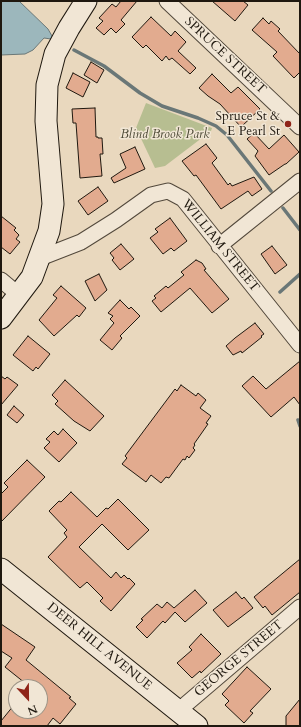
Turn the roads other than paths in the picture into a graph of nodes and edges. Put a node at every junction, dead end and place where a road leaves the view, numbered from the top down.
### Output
1 (86, 1) edge
2 (167, 1) edge
3 (300, 127) edge
4 (300, 182) edge
5 (219, 246) junction
6 (40, 258) junction
7 (1, 280) edge
8 (19, 295) junction
9 (1, 318) edge
10 (300, 345) edge
11 (1, 569) edge
12 (300, 607) edge
13 (178, 710) junction
14 (197, 726) edge

1 - 6 street
2 - 3 street, SPRUCE STREET
4 - 5 street
5 - 6 street, WILLIAM STREET
5 - 10 street, WILLIAM STREET
6 - 8 street
7 - 8 street
8 - 9 street
11 - 13 street, DEER HILL AVENUE
12 - 13 street, GEORGE STREET
13 - 14 street, DEER HILL AVENUE

